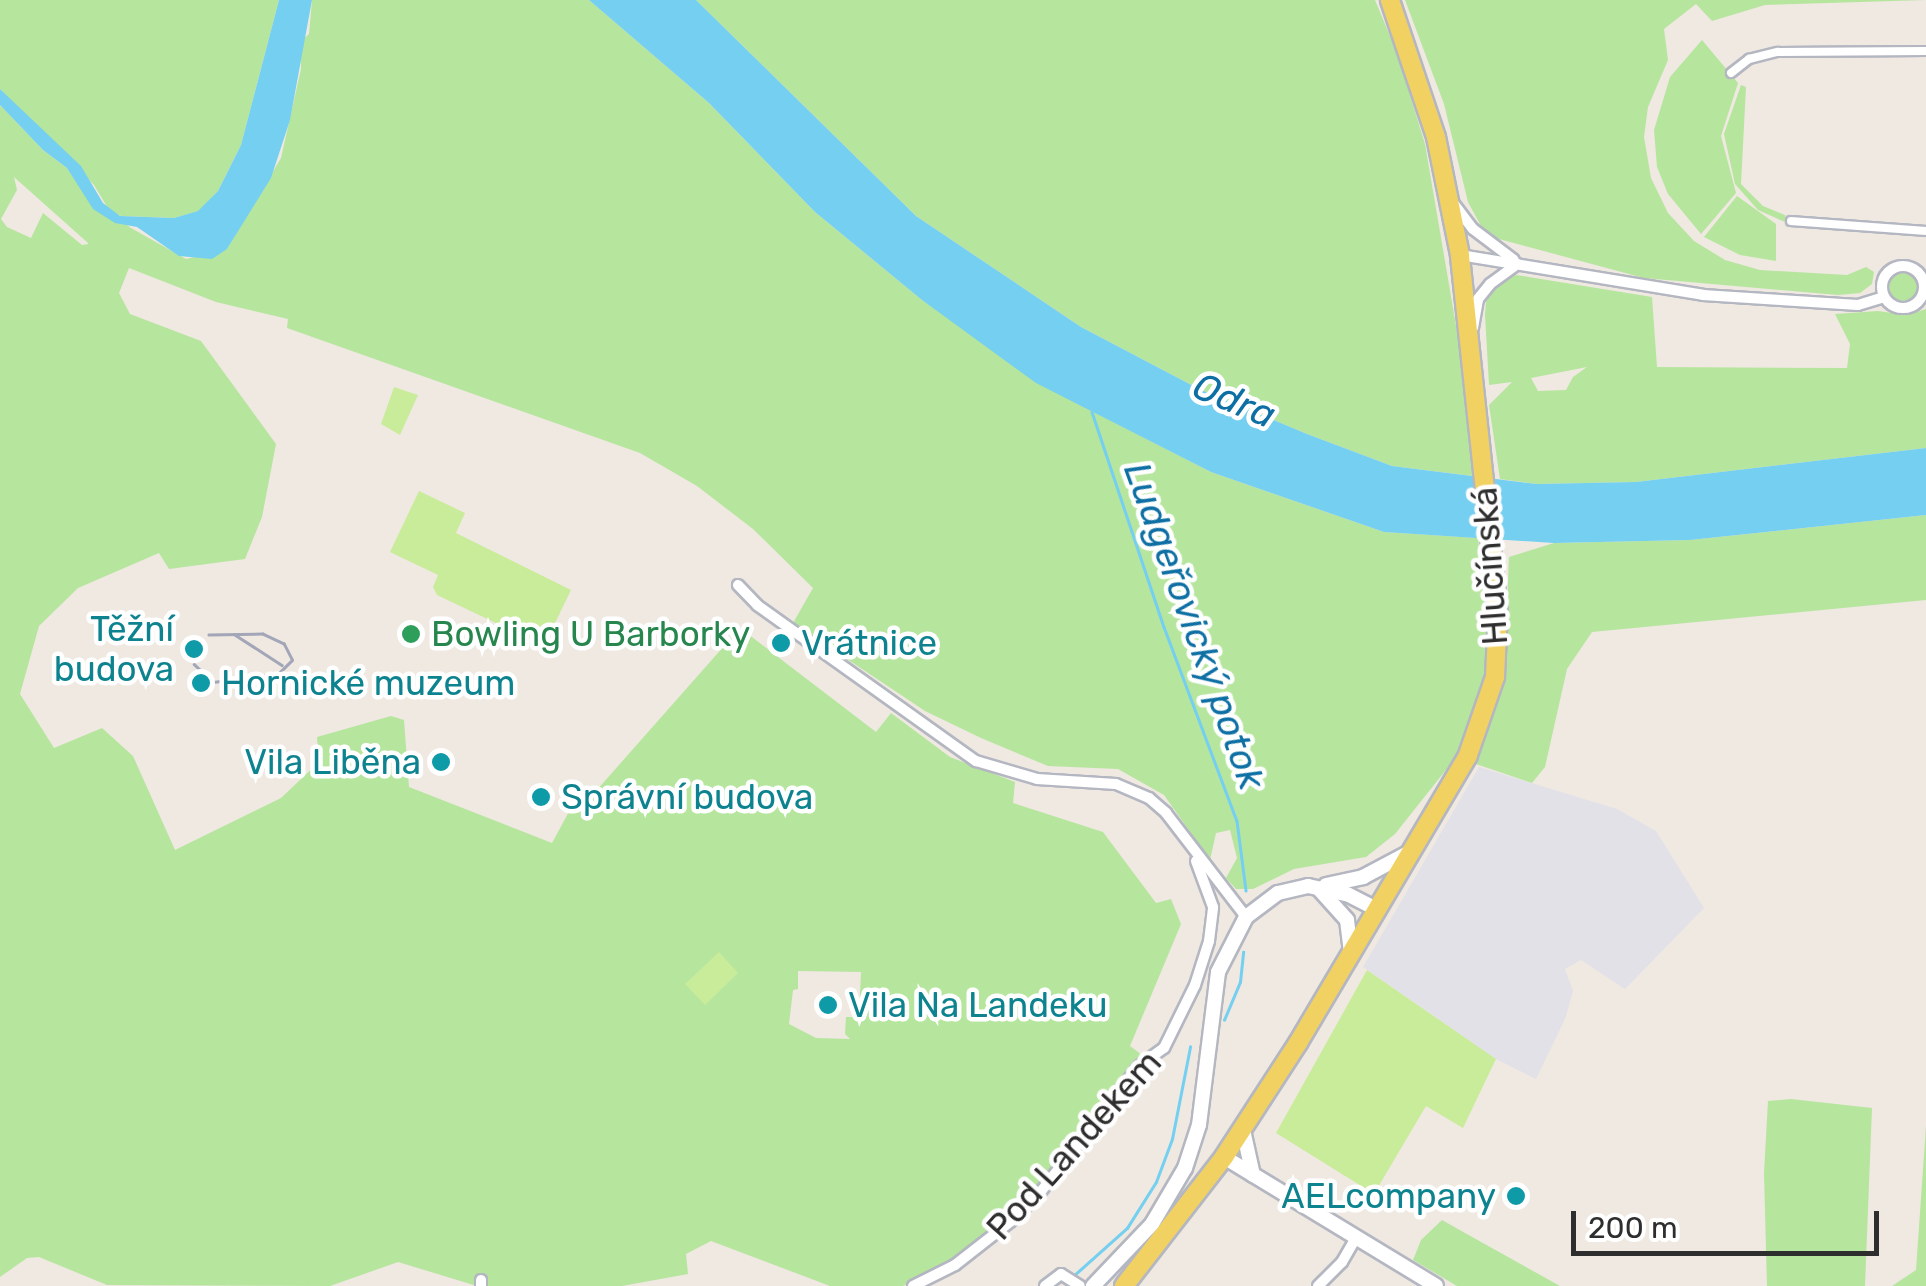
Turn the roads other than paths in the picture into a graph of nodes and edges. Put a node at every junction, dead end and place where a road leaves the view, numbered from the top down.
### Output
1 (1390, 0) edge
2 (1926, 51) edge
3 (1731, 74) dead end
4 (1450, 198) junction
5 (1792, 221) dead end
6 (1926, 231) edge
7 (1460, 255) junction
8 (1519, 264) junction
9 (1925, 291) edge
10 (1884, 296) junction
11 (1470, 344) junction
12 (738, 586) dead end
13 (1412, 851) junction
14 (1194, 855) junction
15 (1315, 886) junction
16 (1377, 909) junction
17 (1246, 917) junction
18 (1350, 955) junction
19 (1244, 1130) junction
20 (1224, 1157) junction
21 (1253, 1176) junction
22 (1356, 1238) junction
23 (1074, 1282) edge
24 (912, 1286) edge
25 (1045, 1286) edge
26 (1093, 1286) edge
27 (1124, 1286) edge
28 (1318, 1286) edge
29 (1436, 1286) edge

1 - 4 main road, Hlučínská
2 - 3 street
4 - 7 main road, Hlučínská
4 - 8 street
5 - 6 street
7 - 8 street
7 - 11 main road, Hlučínská
8 - 10 street
8 - 11 street
9 - 10 street
9 - 10 street
11 - 13 main road, Hlučínská
12 - 14 street, Pod Landekem
13 - 15 street
13 - 16 main road, Hlučínská
14 - 17 street, Pod Landekem
14 - 24 street, Pod Landekem
15 - 16 street
15 - 17 street
15 - 18 street
16 - 18 main road, Hlučínská
17 - 26 street
18 - 19 main road, Hlučínská
19 - 20 main road, Hlučínská
19 - 21 street
20 - 21 street
20 - 27 main road, Hlučínská
21 - 22 street
22 - 28 street
22 - 29 street
23 - 25 street

